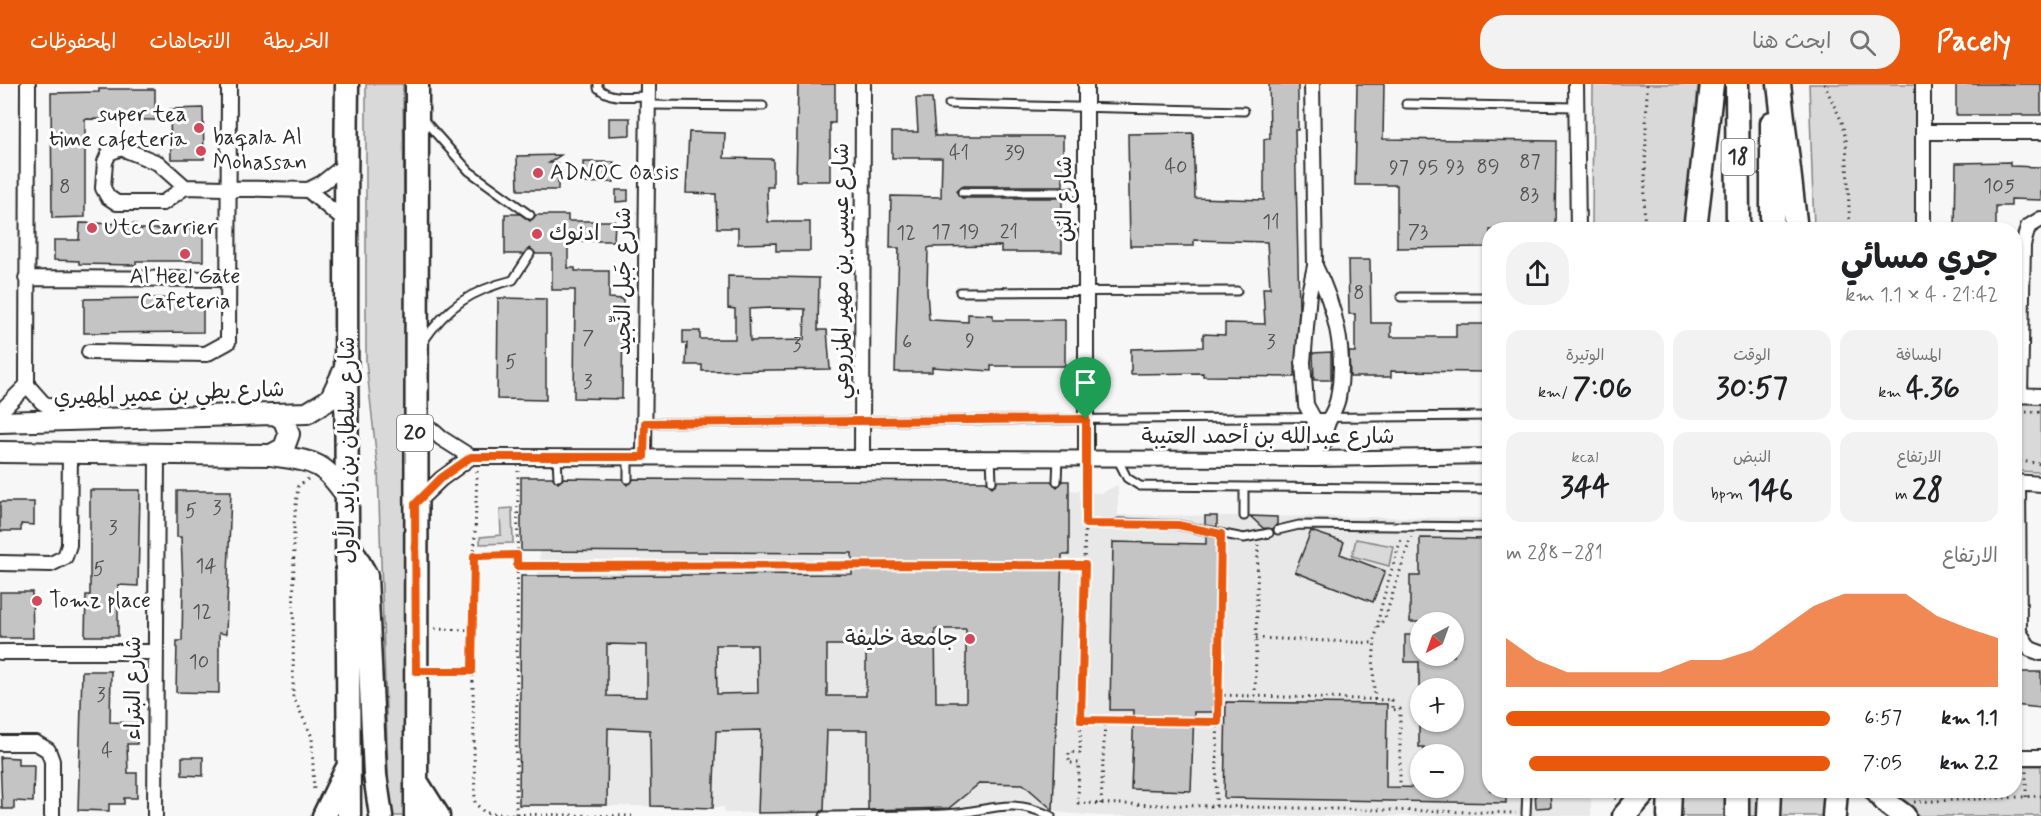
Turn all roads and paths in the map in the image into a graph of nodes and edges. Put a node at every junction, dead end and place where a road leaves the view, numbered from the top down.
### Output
1 (28, 84) edge
2 (229, 84) edge
3 (348, 84) edge
4 (417, 84) edge
5 (598, 84) edge
6 (863, 84) edge
7 (1086, 84) edge
8 (1312, 84) edge
9 (1576, 84) edge
10 (1647, 84) edge
11 (1712, 84) edge
12 (1737, 84) edge
13 (1773, 84) edge
14 (1779, 84) edge
15 (1824, 84) edge
16 (1923, 84) edge
17 (648, 95) edge
18 (949, 104) dead end
19 (1406, 104) dead end
20 (763, 106) dead end
21 (1576, 106) junction
22 (1086, 107) junction
23 (1245, 111) dead end
24 (417, 112) junction
25 (1923, 132) junction
26 (2041, 132) edge
27 (346, 164) junction
28 (185, 187) junction
29 (229, 188) junction
30 (308, 190) junction
31 (962, 192) dead end
32 (1086, 192) junction
33 (530, 214) dead end
34 (2041, 219) edge
35 (346, 222) junction
36 (1578, 222) edge
37 (1644, 222) edge
38 (1696, 222) edge
39 (1738, 222) edge
40 (1772, 222) edge
41 (1795, 222) edge
42 (1850, 222) edge
43 (1923, 222) edge
44 (530, 254) dead end
45 (1316, 266) junction
46 (2022, 270) edge
47 (26, 278) junction
48 (228, 279) junction
49 (1086, 291) junction
50 (1237, 291) dead end
51 (960, 292) dead end
52 (1401, 297) dead end
53 (1482, 297) edge
54 (89, 352) dead end
55 (415, 354) junction
56 (349, 361) junction
57 (27, 385) junction
58 (2022, 396) edge
59 (2041, 396) edge
60 (0, 412) edge
61 (2022, 412) edge
62 (2041, 412) edge
63 (415, 415) junction
64 (278, 416) junction
65 (1482, 416) edge
66 (1321, 418) junction
67 (1086, 419) junction
68 (862, 420) junction
69 (72, 421) junction
70 (0, 422) edge
71 (645, 423) junction
72 (0, 452) edge
73 (70, 453) junction
74 (157, 453) junction
75 (271, 455) junction
76 (1482, 456) edge
77 (474, 457) junction
78 (517, 457) junction
79 (557, 457) junction
80 (628, 457) junction
81 (644, 457) junction
82 (862, 458) junction
83 (990, 458) junction
84 (1058, 458) junction
85 (1086, 458) junction
86 (1117, 458) junction
87 (1320, 458) junction
88 (2022, 461) edge
89 (2041, 464) edge
90 (317, 473) dead end
91 (558, 477) dead end
92 (628, 479) dead end
93 (992, 481) dead end
94 (1057, 481) dead end
95 (2022, 482) edge
96 (2041, 484) edge
97 (1244, 487) junction
98 (1482, 489) edge
99 (348, 498) junction
100 (415, 504) junction
101 (1244, 516) dead end
102 (1119, 523) joint
103 (1086, 524) junction
104 (1244, 527) dead end
105 (1482, 527) edge
106 (1404, 528) junction
107 (1414, 528) junction
108 (1278, 530) dead end
109 (1269, 533) dead end
110 (1221, 534) junction
111 (1258, 537) junction
112 (1244, 538) junction
113 (349, 546) junction
114 (517, 555) junction
115 (474, 556) junction
116 (0, 563) edge
117 (1085, 565) junction
118 (517, 566) junction
119 (1378, 627) junction
120 (416, 628) junction
121 (472, 630) junction
122 (2022, 637) edge
123 (1256, 638) junction
124 (1374, 643) junction
125 (0, 652) edge
126 (156, 652) junction
127 (2041, 653) edge
128 (416, 671) junction
129 (472, 671) junction
130 (1218, 694) junction
131 (1255, 696) junction
132 (1375, 700) junction
133 (1081, 720) junction
134 (1105, 720) junction
135 (1218, 722) junction
136 (0, 743) edge
137 (2022, 757) edge
138 (2041, 757) edge
139 (349, 764) junction
140 (2022, 765) edge
141 (416, 781) junction
142 (1400, 786) dead end
143 (2041, 796) edge
144 (2022, 797) edge
145 (2026, 797) junction
146 (1527, 798) edge
147 (1640, 798) edge
148 (1670, 798) edge
149 (1737, 798) edge
150 (1770, 798) edge
151 (1835, 798) edge
152 (2006, 798) edge
153 (1101, 804) junction
154 (1889, 804) edge
155 (1216, 806) junction
156 (319, 808) edge
157 (516, 814) junction
158 (1526, 814) joint
159 (52, 816) edge
160 (155, 816) edge
161 (349, 816) edge
162 (381, 816) edge
163 (416, 816) edge
164 (438, 816) edge
165 (632, 816) edge
166 (824, 816) edge
167 (1051, 816) edge
168 (1624, 816) edge
169 (1669, 816) edge
170 (1737, 816) edge
171 (1769, 816) edge
172 (1834, 816) edge

1 - 47 street
2 - 29 street
3 - 27 main road, شارع سلطان بن زايد الأول
4 - 24 main road, 20
5 - 17 lane
6 - 68 street, شارع عيسى بن مهير المزروعي
7 - 22 street, شارع البُن
8 - 45 street
9 - 21 street
10 - 37 path
11 - 38 main road
12 - 39 main road, 18
13 - 40 main road, 18
14 - 41 main road
15 - 42 path
16 - 25 street
17 - 20 lane
17 - 71 street, شارع جَبل النِّجيد
18 - 22 lane
19 - 21 lane
21 - 36 street
22 - 23 lane
22 - 32 street, شارع البُن
24 - 33 lane
24 - 55 main road, 20
25 - 26 street
25 - 43 street
27 - 30 street
27 - 35 main road, شارع سلطان بن زايد الأول
28 - 28 street
28 - 29 street
29 - 30 street
29 - 48 street
30 - 35 street
31 - 32 lane
32 - 49 street, شارع البُن
34 - 46 street
35 - 56 main road, شارع سلطان بن زايد الأول
44 - 55 lane
45 - 66 street
45 - 66 street
47 - 48 street
47 - 57 street
48 - 54 street
49 - 50 lane
49 - 51 lane
49 - 67 street, شارع البُن
52 - 53 lane
55 - 63 main road, 20
56 - 64 street, شارع بطي بن عمير المهيري
56 - 99 main road, شارع سلطان بن زايد الأول
57 - 60 street
57 - 69 street
58 - 59 street
61 - 62 path
63 - 77 street
63 - 100 main road, 20
64 - 69 street, شارع بطي بن عمير المهيري
64 - 75 street
65 - 66 lane
66 - 67 lane
66 - 87 street
67 - 68 lane
67 - 85 street, شارع البُن
68 - 71 lane
68 - 82 street, شارع عيسى بن مهير المزروعي
69 - 70 street, شارع بطي بن عمير المهيري
71 - 81 street, شارع جَبل النِّجيد
72 - 73 street
73 - 74 street
73 - 116 street
74 - 75 street
74 - 126 street, شارع البتراء
75 - 99 street
76 - 87 street, شارع عبدالله بن أحمد العتيبة
77 - 78 street, شارع عبدالله بن أحمد العتيبة
77 - 100 street
77 - 115 path
78 - 79 street, شارع عبدالله بن أحمد العتيبة
78 - 114 path
79 - 80 street, شارع عبدالله بن أحمد العتيبة
79 - 91 lane
80 - 81 street, شارع عبدالله بن أحمد العتيبة
80 - 92 lane
81 - 82 street, شارع عبدالله بن أحمد العتيبة
82 - 83 street, شارع عبدالله بن أحمد العتيبة
83 - 84 street, شارع عبدالله بن أحمد العتيبة
83 - 93 lane
84 - 85 street, شارع عبدالله بن أحمد العتيبة
84 - 94 lane
85 - 86 street, شارع عبدالله بن أحمد العتيبة
85 - 103 path
86 - 87 street, شارع عبدالله بن أحمد العتيبة
86 - 97 lane
88 - 89 path
90 - 156 path
95 - 96 street
97 - 98 lane
97 - 101 lane
99 - 113 main road, شارع سلطان بن زايد الأول
100 - 120 main road, 20
102 - 103 path
102 - 110 lane
103 - 117 path
104 - 112 lane
105 - 107 lane
106 - 107 lane
106 - 108 lane
106 - 119 path
107 - 119 path
109 - 111 lane
110 - 112 lane
110 - 130 path
111 - 112 lane
111 - 123 path
113 - 139 main road, شارع سلطان بن زايد الأول
113 - 162 main road
114 - 115 path
114 - 118 path
115 - 121 path
117 - 118 path
117 - 133 path
118 - 157 path
119 - 124 path
120 - 121 path
120 - 128 main road, 20
121 - 129 path
122 - 127 street
123 - 124 path
123 - 131 path
124 - 132 path
125 - 126 street
126 - 160 street, شارع البتراء
128 - 129 path
128 - 141 main road, 20
129 - 157 path
130 - 131 path
130 - 135 path
131 - 132 path
132 - 142 path
133 - 134 path
133 - 153 path
134 - 135 path
134 - 153 path
135 - 155 path
136 - 159 street
137 - 138 street
139 - 156 main road
139 - 161 main road, شارع سلطان بن زايد الأول
140 - 145 path
141 - 163 main road, 20
141 - 164 main road
143 - 145 path
144 - 145 path
146 - 158 lane
147 - 168 main road
148 - 169 main road
149 - 170 main road
150 - 171 main road
151 - 172 main road
152 - 154 path
153 - 155 path
155 - 158 path
157 - 165 path
166 - 167 lane

